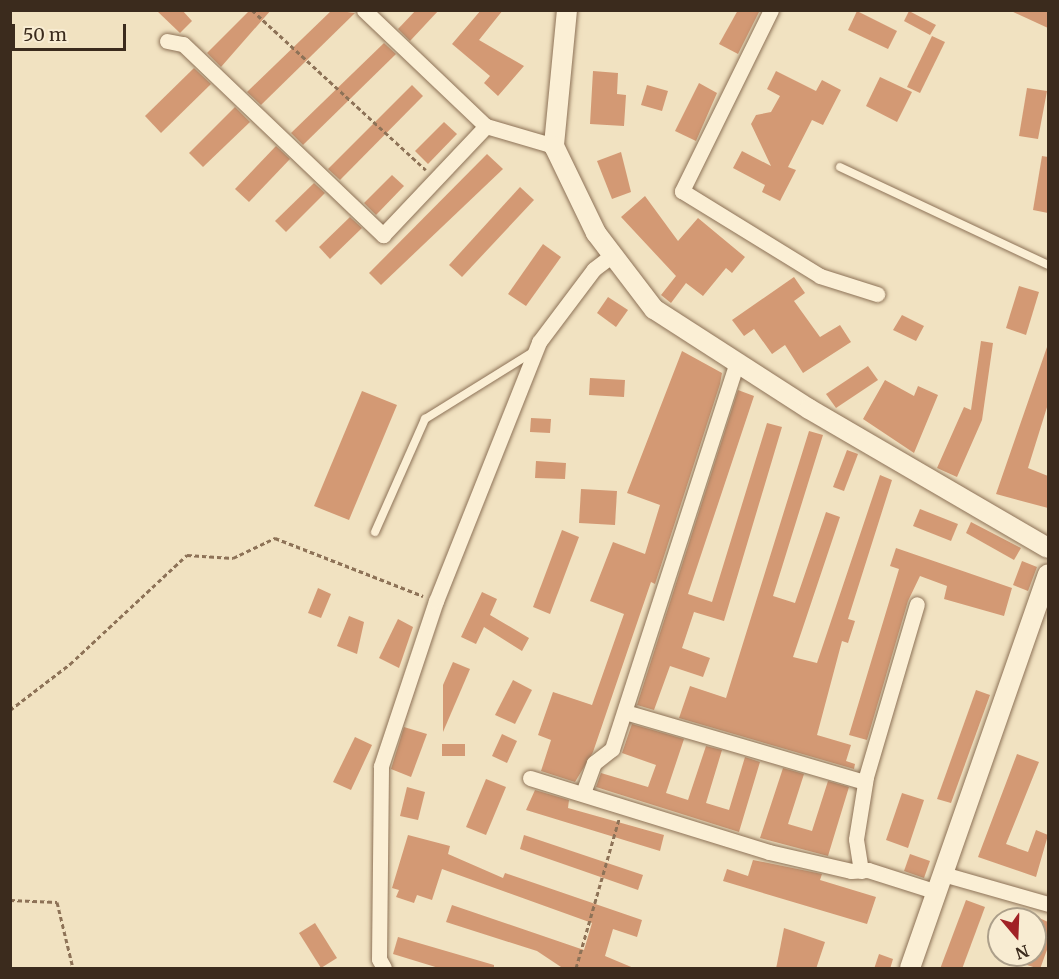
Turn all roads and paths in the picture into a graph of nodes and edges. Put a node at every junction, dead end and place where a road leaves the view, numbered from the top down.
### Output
1 (252, 10) edge
2 (363, 10) edge
3 (567, 10) edge
4 (771, 10) edge
5 (167, 41) dead end
6 (486, 126) junction
7 (554, 146) junction
8 (840, 167) dead end
9 (438, 180) junction
10 (611, 256) junction
11 (1048, 265) edge
12 (877, 294) dead end
13 (534, 351) junction
14 (736, 365) junction
15 (375, 532) dead end
16 (1048, 548) edge
17 (1048, 574) edge
18 (436, 601) junction
19 (917, 604) dead end
20 (10, 710) edge
21 (625, 712) junction
22 (530, 778) dead end
23 (865, 782) junction
24 (583, 793) junction
25 (623, 806) junction
26 (861, 871) junction
27 (940, 883) junction
28 (10, 900) edge
29 (1048, 904) edge
30 (73, 969) edge
31 (384, 969) edge
32 (576, 969) edge
33 (910, 969) edge

1 - 9 path
2 - 6 street
3 - 7 street
4 - 12 street
5 - 9 street
6 - 7 street
6 - 9 street
7 - 10 street
8 - 11 lane
10 - 13 street
10 - 14 street
13 - 15 lane
13 - 18 street
14 - 16 street
14 - 21 street
17 - 27 street
18 - 20 path
18 - 31 street
19 - 23 street
21 - 23 street
21 - 24 street
22 - 24 street
23 - 26 street
24 - 25 street
25 - 26 street
25 - 32 path
26 - 27 street
27 - 29 street
27 - 33 street
28 - 30 path

